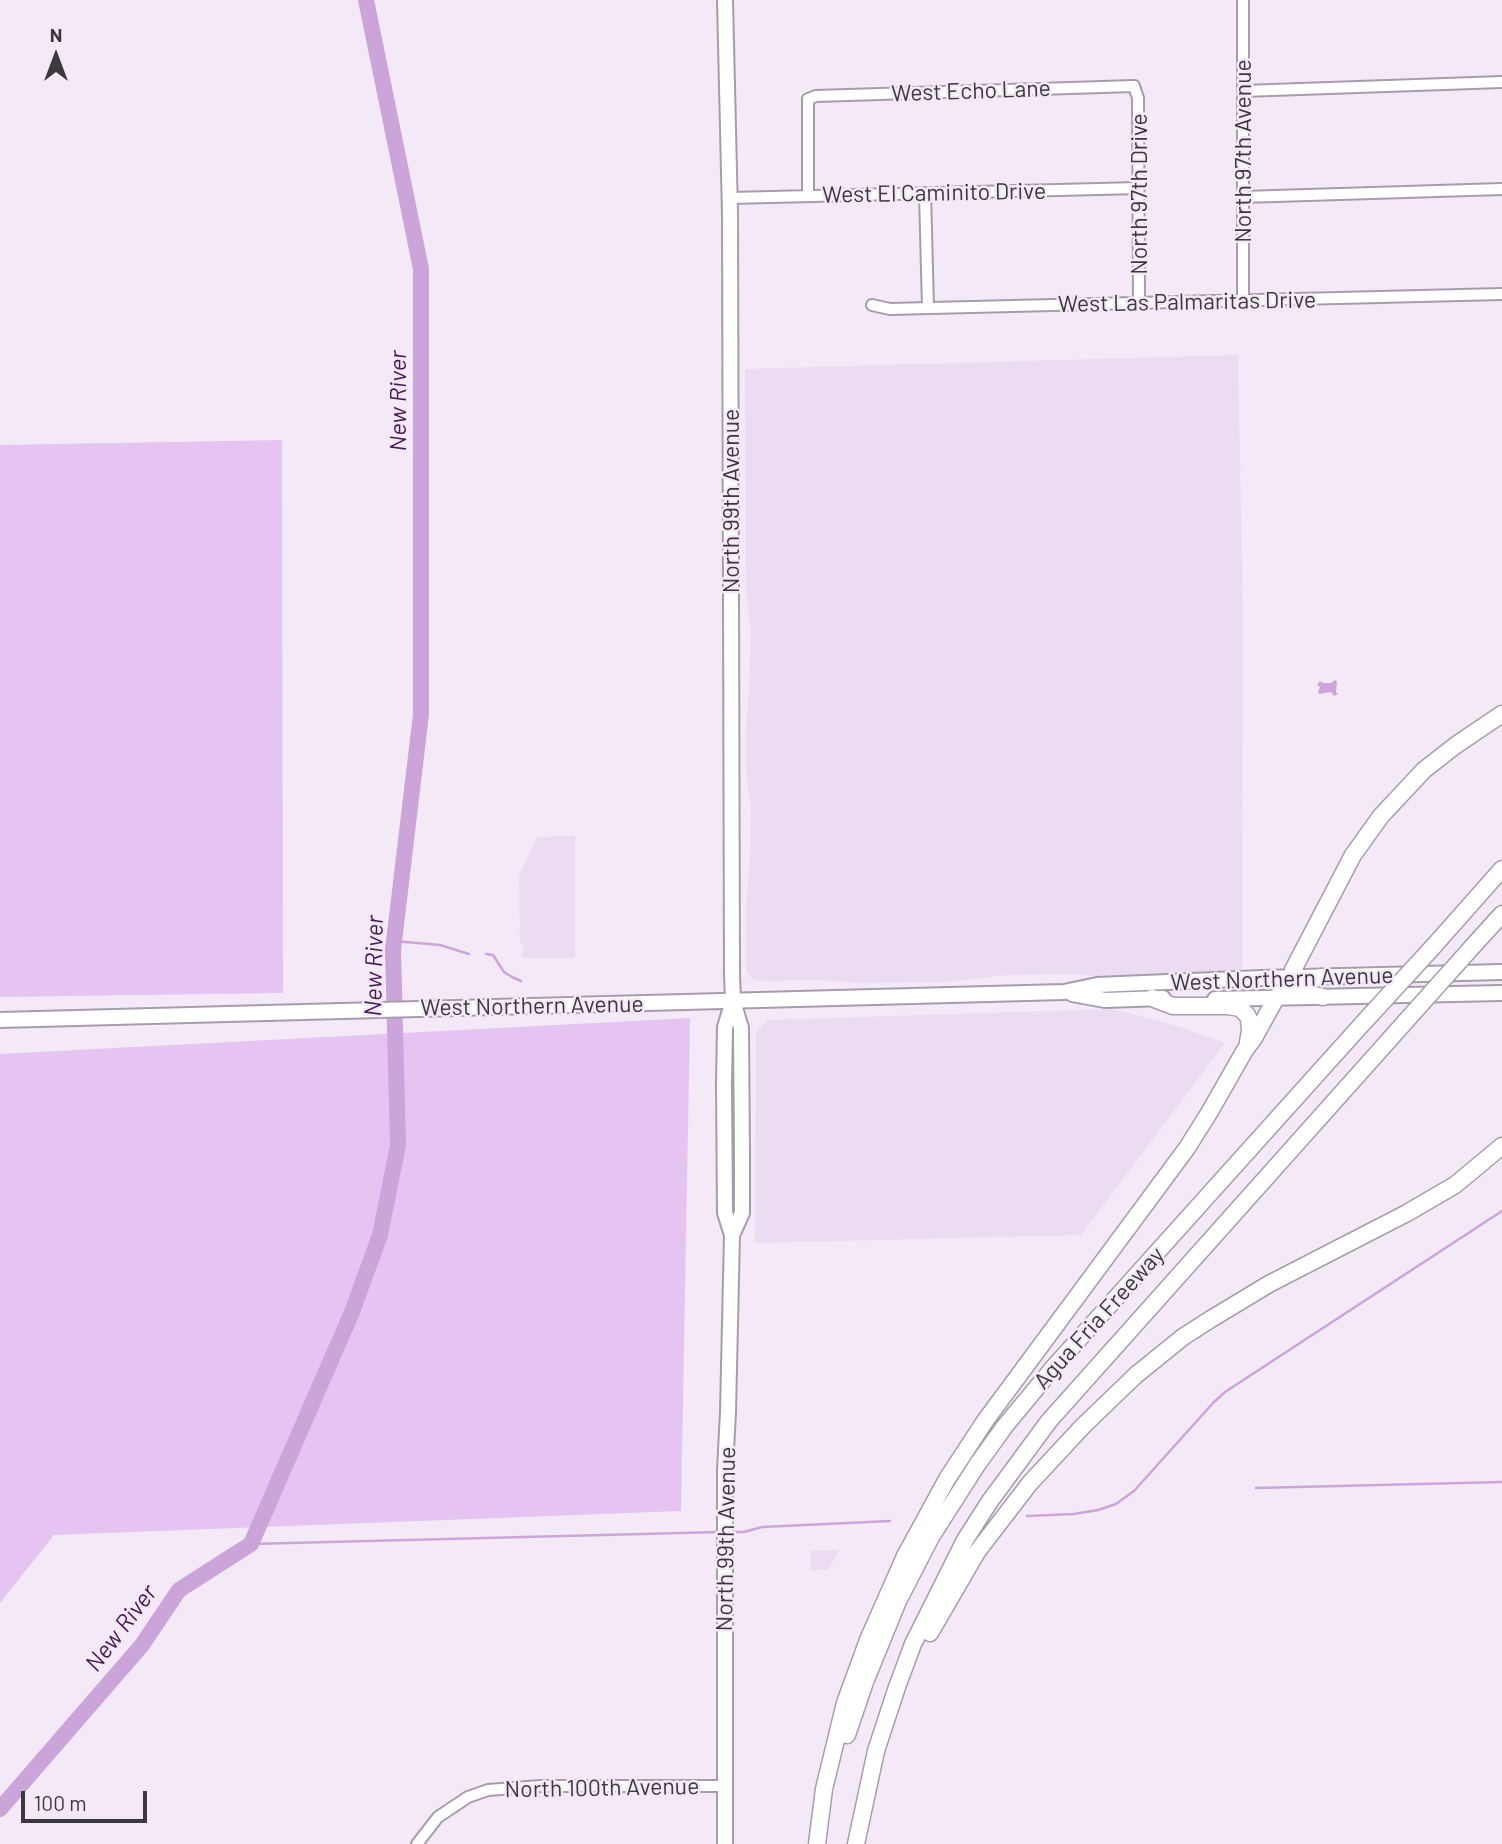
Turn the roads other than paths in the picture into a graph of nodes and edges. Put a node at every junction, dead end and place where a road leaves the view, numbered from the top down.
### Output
1 (725, 0) edge
2 (1243, 0) edge
3 (1502, 82) edge
4 (1135, 86) joint
5 (1243, 91) junction
6 (1139, 188) junction
7 (1502, 189) edge
8 (925, 193) junction
9 (808, 196) junction
10 (1243, 197) junction
11 (730, 198) junction
12 (1502, 294) edge
13 (1242, 302) junction
14 (1139, 303) junction
15 (872, 305) dead end
16 (928, 308) junction
17 (1502, 714) edge
18 (1502, 869) edge
19 (1502, 914) edge
20 (1502, 972) edge
21 (1321, 977) joint
22 (1295, 981) junction
23 (1064, 992) junction
24 (1502, 993) edge
25 (1323, 997) junction
26 (1152, 998) junction
27 (1276, 998) junction
28 (733, 1001) junction
29 (0, 1020) edge
30 (1245, 1050) junction
31 (1502, 1146) edge
32 (887, 1715) junction
33 (725, 1786) junction
34 (417, 1844) edge
35 (725, 1844) edge
36 (817, 1844) edge
37 (824, 1844) edge
38 (856, 1844) edge

1 - 11 main road, North 99th Avenue
2 - 5 street, North 97th Avenue
3 - 5 street
4 - 6 street, North 97th Drive
4 - 9 street, West Echo Lane
5 - 10 street, North 97th Avenue
6 - 8 street, West El Caminito Drive
6 - 14 street, North 97th Drive
7 - 10 street
8 - 9 street, West El Caminito Drive
8 - 16 street
9 - 11 street, West El Caminito Drive
10 - 13 street, North 97th Avenue
11 - 28 main road, North 99th Avenue
12 - 13 street, West Las Palmaritas Drive
13 - 14 street, West Las Palmaritas Drive
14 - 16 street, West Las Palmaritas Drive
15 - 16 street, West Las Palmaritas Drive
17 - 22 highway
18 - 37 highway, Agua Fria Freeway, bridge
19 - 32 highway, Agua Fria Freeway, bridge
20 - 21 main road, West Northern Avenue
21 - 22 highway
22 - 23 main road, West Northern Avenue
22 - 25 highway
22 - 27 highway
23 - 26 main road, West Northern Avenue
23 - 28 main road, West Northern Avenue
24 - 25 main road, West Northern Avenue
25 - 27 main road, West Northern Avenue
26 - 27 main road, West Northern Avenue
26 - 30 highway
27 - 30 highway
28 - 29 main road, West Northern Avenue
28 - 33 main road, North 99th Avenue
30 - 36 highway
31 - 32 highway
32 - 38 highway, Agua Fria Freeway
33 - 34 street, North 100th Avenue
33 - 35 main road, North 99th Avenue

